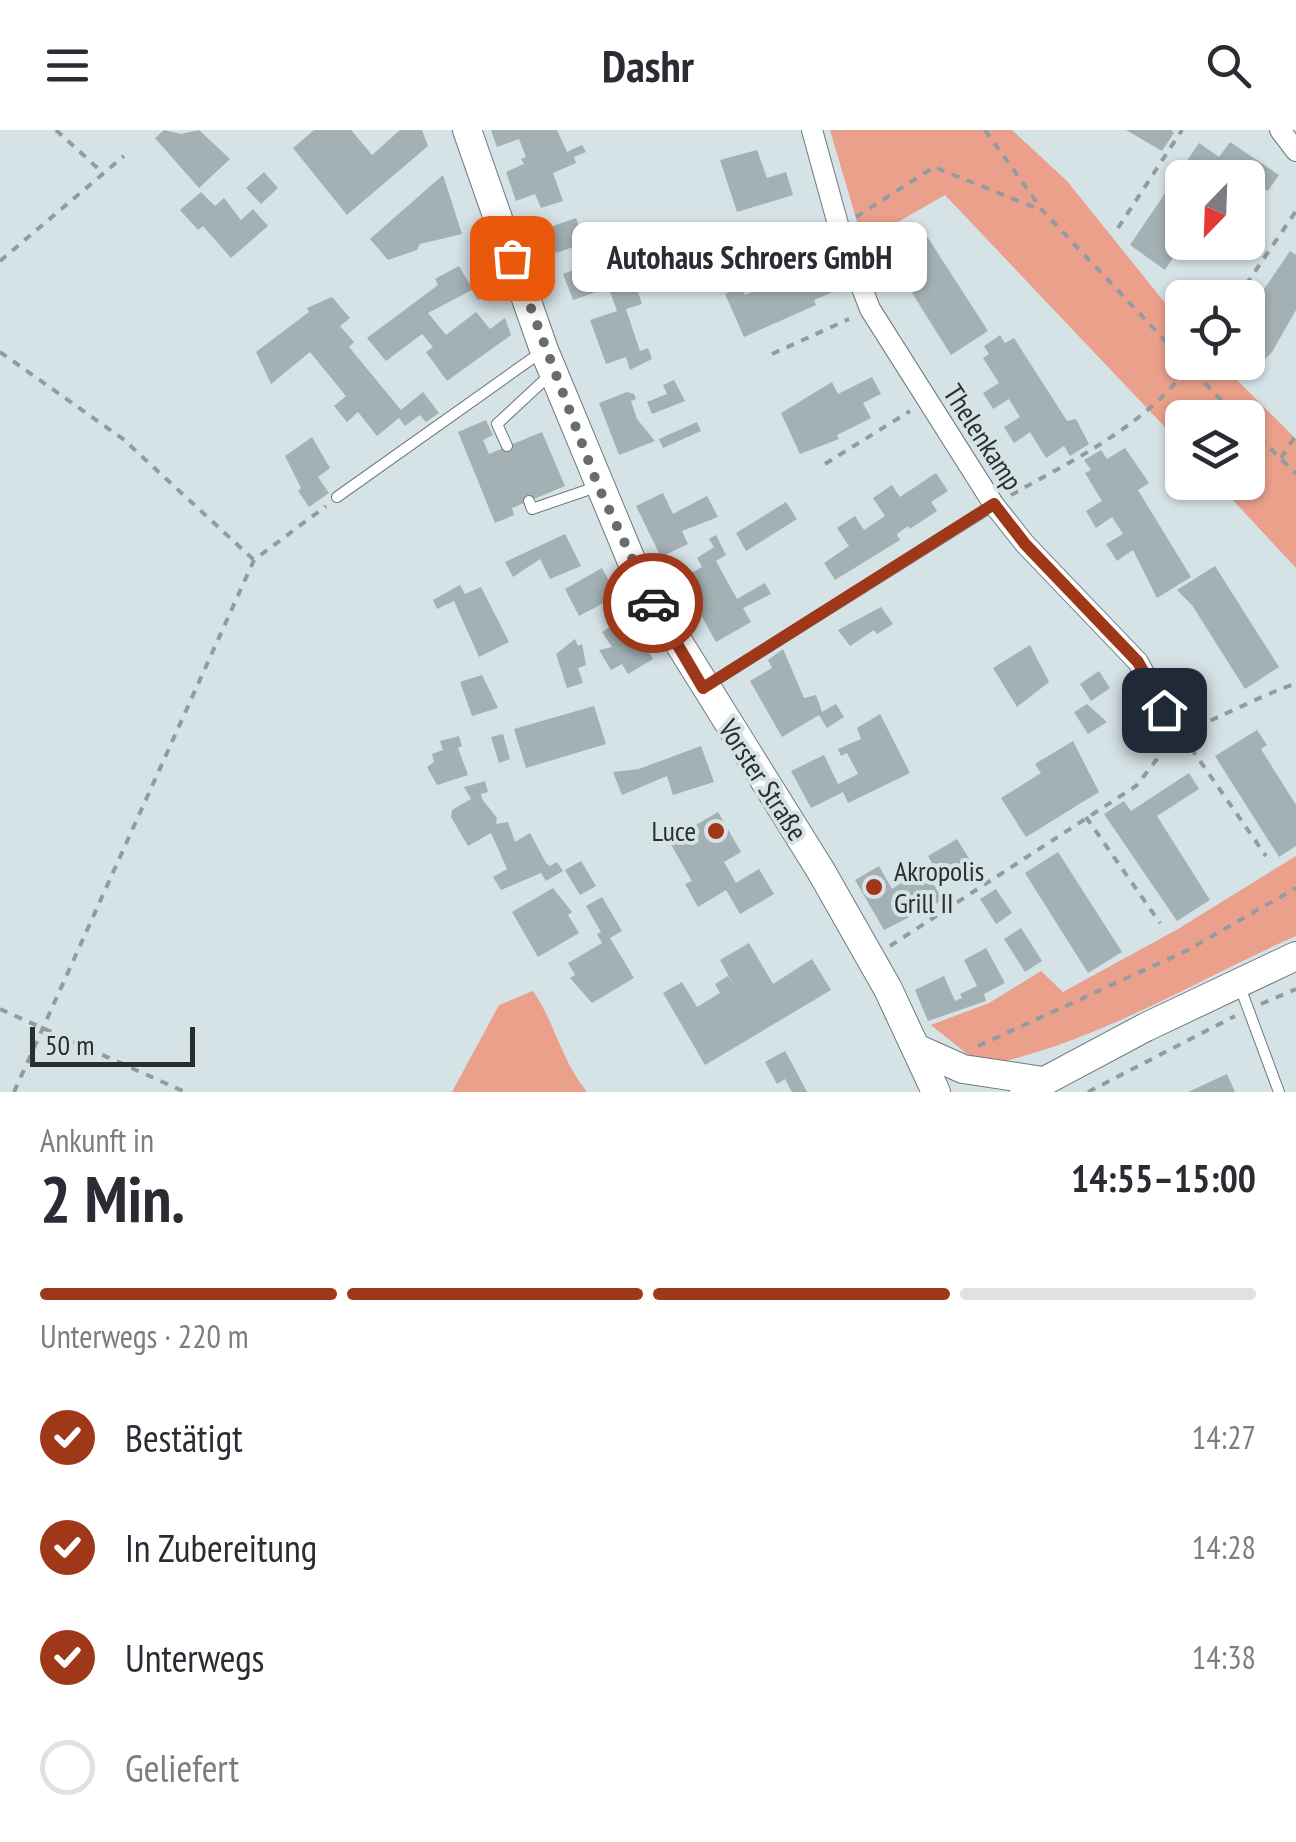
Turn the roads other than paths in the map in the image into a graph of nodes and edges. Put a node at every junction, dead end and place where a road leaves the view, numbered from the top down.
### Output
1 (467, 130) edge
2 (812, 130) edge
3 (1280, 130) edge
4 (1296, 150) edge
5 (549, 362) junction
6 (507, 446) dead end
7 (598, 486) junction
8 (337, 497) road end
9 (529, 501) dead end
10 (994, 504) junction
11 (703, 688) junction
12 (1177, 734) road end
13 (1296, 956) edge
14 (1238, 981) junction
15 (916, 1048) junction
16 (1033, 1086) edge
17 (936, 1092) edge
18 (1279, 1092) edge

1 - 5 main road, Vorster Straße
2 - 10 street, Thelenkamp
3 - 4 street
5 - 6 lane
5 - 7 main road, Vorster Straße
5 - 8 lane
7 - 9 lane
7 - 11 main road, Vorster Straße
10 - 11 lane
10 - 12 street, Thelenkamp
11 - 15 main road, Vorster Straße
13 - 14 main road
14 - 16 main road
14 - 18 lane
15 - 16 main road
15 - 17 main road, Vorster Straße

